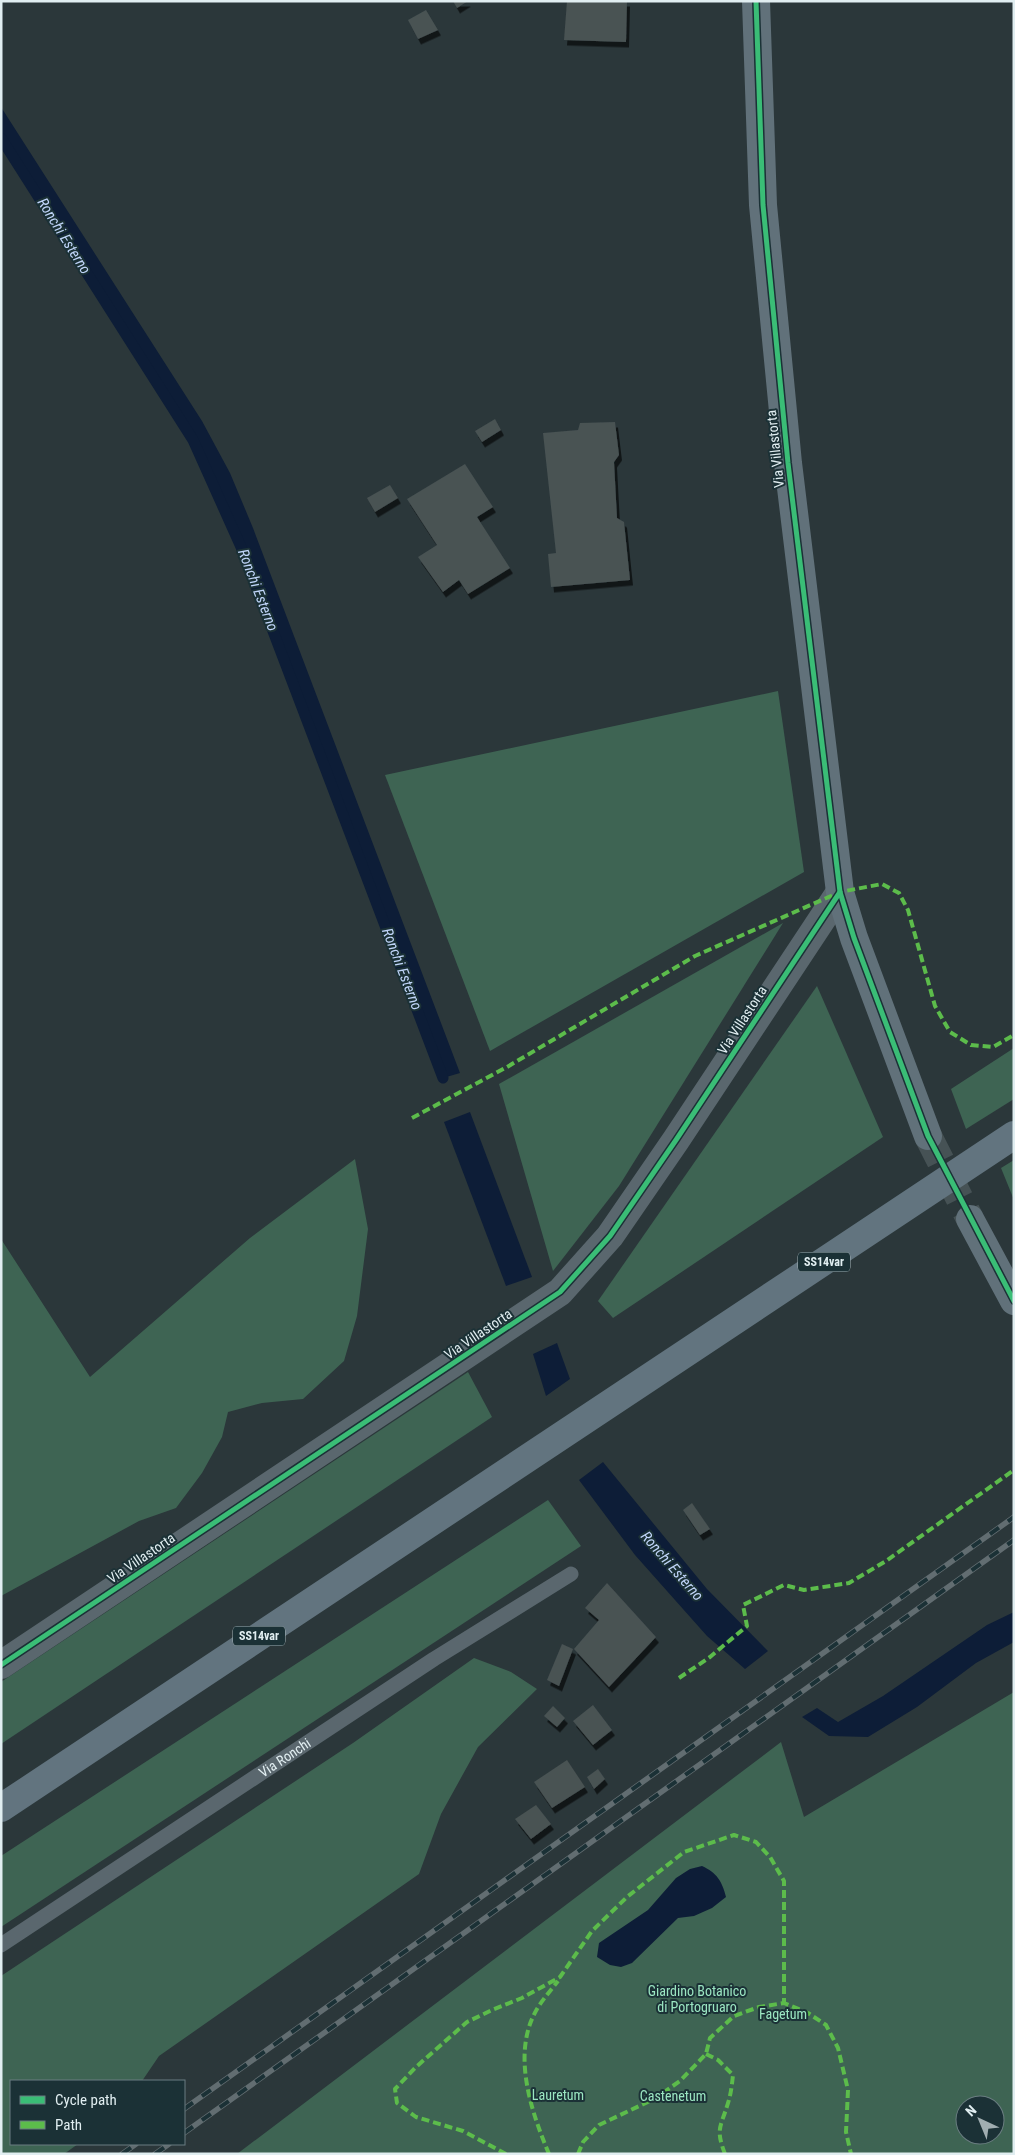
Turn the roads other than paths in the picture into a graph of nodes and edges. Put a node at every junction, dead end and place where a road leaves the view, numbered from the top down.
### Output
1 (756, 1) edge
2 (840, 892) junction
3 (1014, 1135) edge
4 (928, 1136) tunnel mouth
5 (970, 1219) tunnel mouth
6 (1014, 1300) edge
7 (571, 1574) dead end
8 (1, 1665) edge
9 (1, 1808) edge
10 (1, 1945) edge

1 - 2 street, Via Villastorta
2 - 4 street, Via Villastorta
2 - 8 street, Via Villastorta
3 - 9 highway, SS14var
5 - 6 street
7 - 10 lane, Via Ronchi

